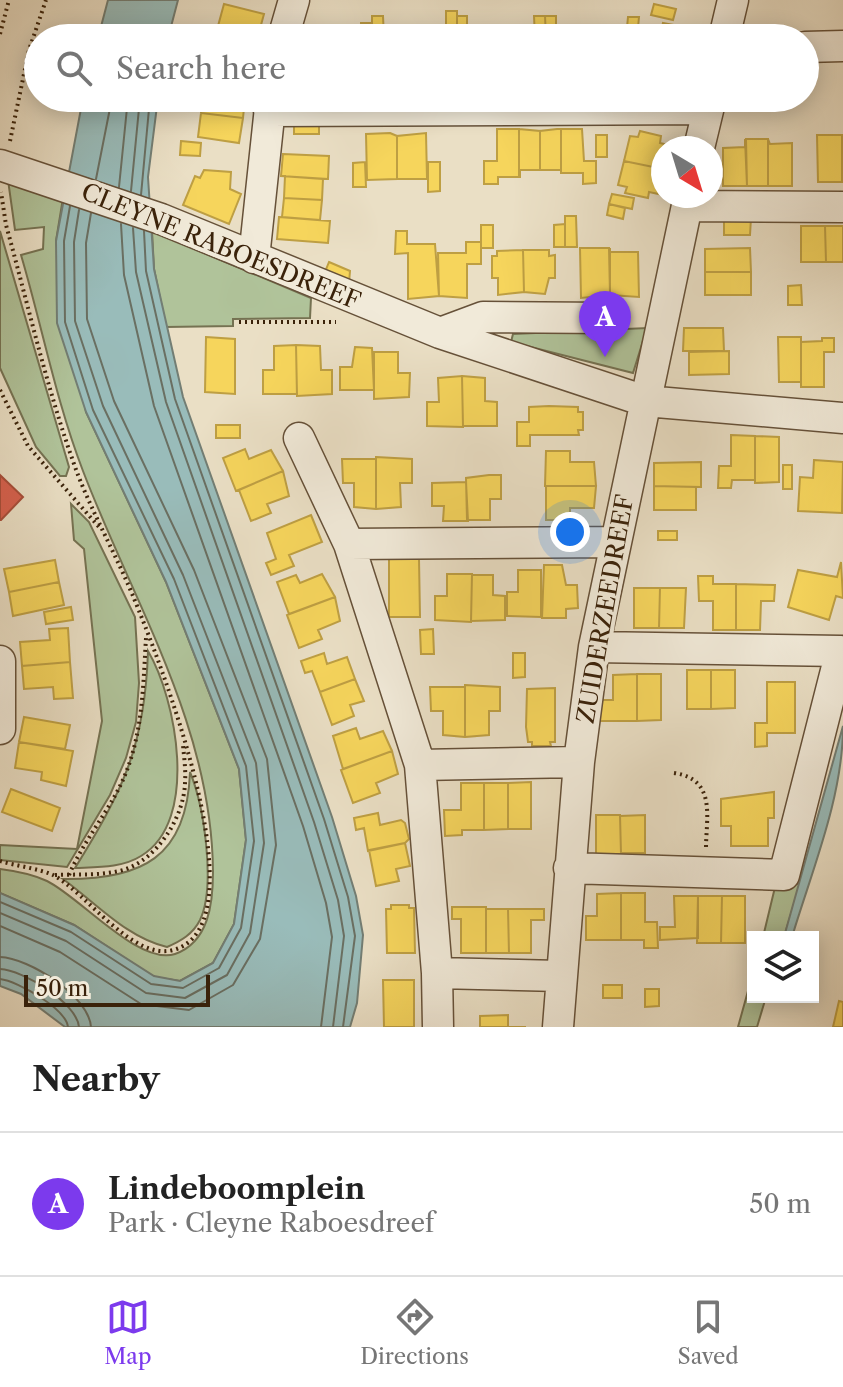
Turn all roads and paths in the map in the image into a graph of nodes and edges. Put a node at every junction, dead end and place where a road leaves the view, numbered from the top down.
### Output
1 (9, 0) edge
2 (46, 0) edge
3 (294, 0) edge
4 (733, 0) edge
5 (38, 24) edge
6 (287, 24) edge
7 (727, 24) edge
8 (0, 34) edge
9 (843, 46) edge
10 (819, 47) edge
11 (24, 77) edge
12 (269, 112) edge
13 (707, 112) edge
14 (702, 136) edge
15 (11, 169) edge
16 (723, 202) edge
17 (843, 207) edge
18 (2, 208) edge
19 (686, 208) edge
20 (254, 258) junction
21 (364, 303) junction
22 (610, 318) dead end
23 (239, 322) dead end
24 (440, 333) junction
25 (0, 390) edge
26 (645, 401) junction
27 (843, 418) edge
28 (299, 438) dead end
29 (102, 531) junction
30 (615, 542) junction
31 (349, 544) junction
32 (146, 636) junction
33 (594, 647) junction
34 (0, 661) edge
35 (0, 729) edge
36 (183, 735) junction
37 (579, 762) junction
38 (420, 765) junction
39 (674, 773) dead end
40 (0, 861) edge
41 (569, 868) junction
42 (715, 873) junction
43 (69, 875) junction
44 (53, 876) junction
45 (437, 973) junction
46 (560, 976) junction
47 (438, 1027) edge
48 (558, 1027) edge

1 - 8 path
2 - 5 path
3 - 6 street
4 - 7 street
9 - 10 street
11 - 15 path
12 - 20 street
13 - 14 street
15 - 18 path
15 - 20 street, CLEYNE RABOESDREEF
16 - 17 street
18 - 29 path
19 - 26 street, ZUIDERZEEDREEF
20 - 21 street, CLEYNE RABOESDREEF
21 - 23 path
21 - 24 street, CLEYNE RABOESDREEF
22 - 24 street
24 - 26 street, CLEYNE RABOESDREEF
25 - 29 path
26 - 27 street, CLEYNE RABOESDREEF
26 - 30 street, ZUIDERZEEDREEF
28 - 31 street
29 - 32 path
30 - 31 street
30 - 33 street, ZUIDERZEEDREEF
31 - 38 street
32 - 36 path
32 - 43 path
33 - 37 street, ZUIDERZEEDREEF
33 - 42 street
34 - 35 street
36 - 43 path
36 - 44 path
37 - 38 street
37 - 41 street, ZUIDERZEEDREEF
38 - 45 street
39 - 42 path
40 - 44 path
41 - 42 street
41 - 46 street, ZUIDERZEEDREEF
43 - 44 path
45 - 46 street
45 - 47 street
46 - 48 street, ZUIDERZEEDREEF

